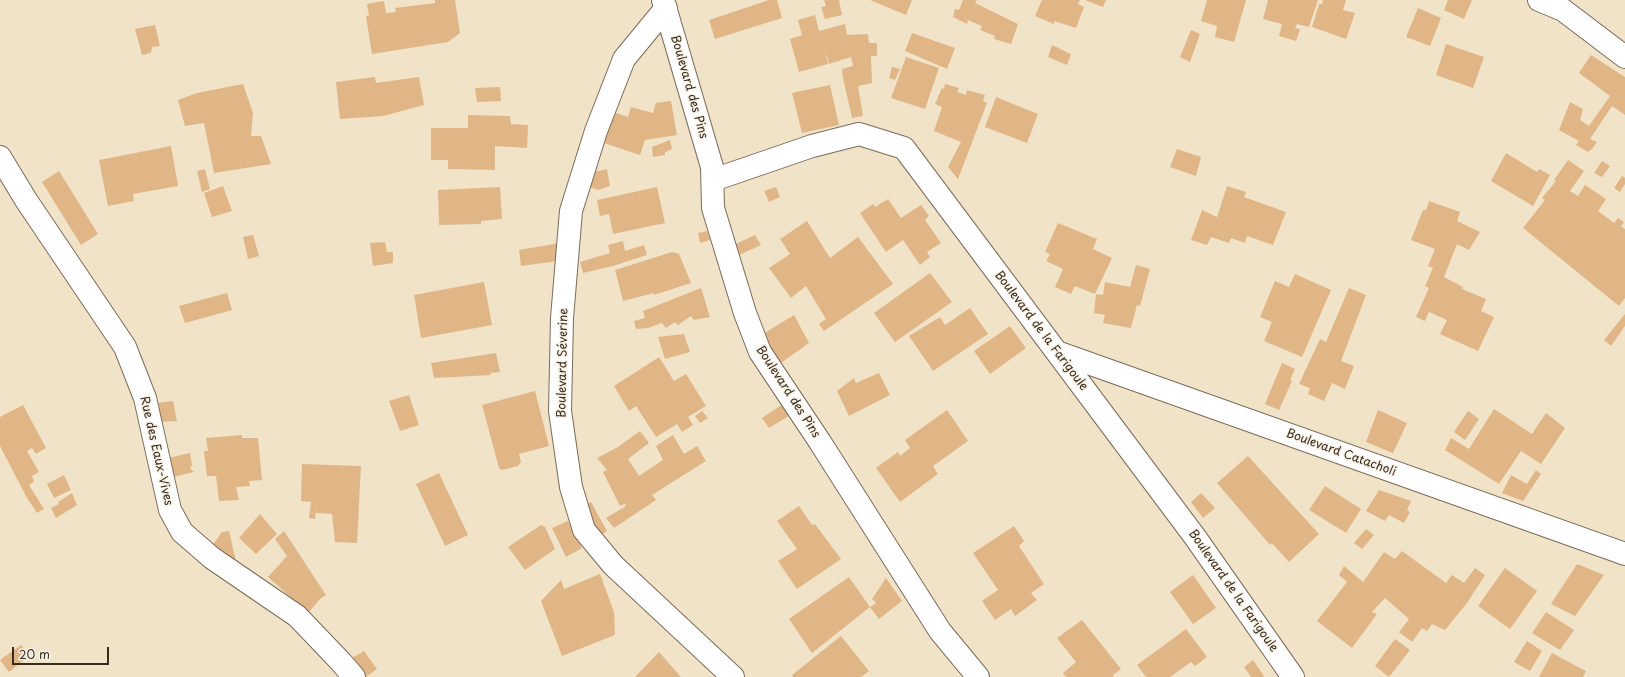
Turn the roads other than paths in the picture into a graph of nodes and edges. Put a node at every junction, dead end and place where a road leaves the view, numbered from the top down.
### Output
1 (1539, 0) edge
2 (665, 4) edge
3 (1625, 57) edge
4 (0, 157) edge
5 (713, 180) junction
6 (1057, 352) junction
7 (1625, 554) edge
8 (354, 677) edge
9 (733, 677) edge
10 (978, 677) edge
11 (1293, 677) edge

1 - 3 street
2 - 5 street, Boulevard des Pins
2 - 9 street, Boulevard Séverine
4 - 8 street, Rue des Eaux-Vives
5 - 6 street, Boulevard de la Farigoule
5 - 10 street, Boulevard des Pins
6 - 7 street, Boulevard Catacholi
6 - 11 street, Boulevard de la Farigoule

